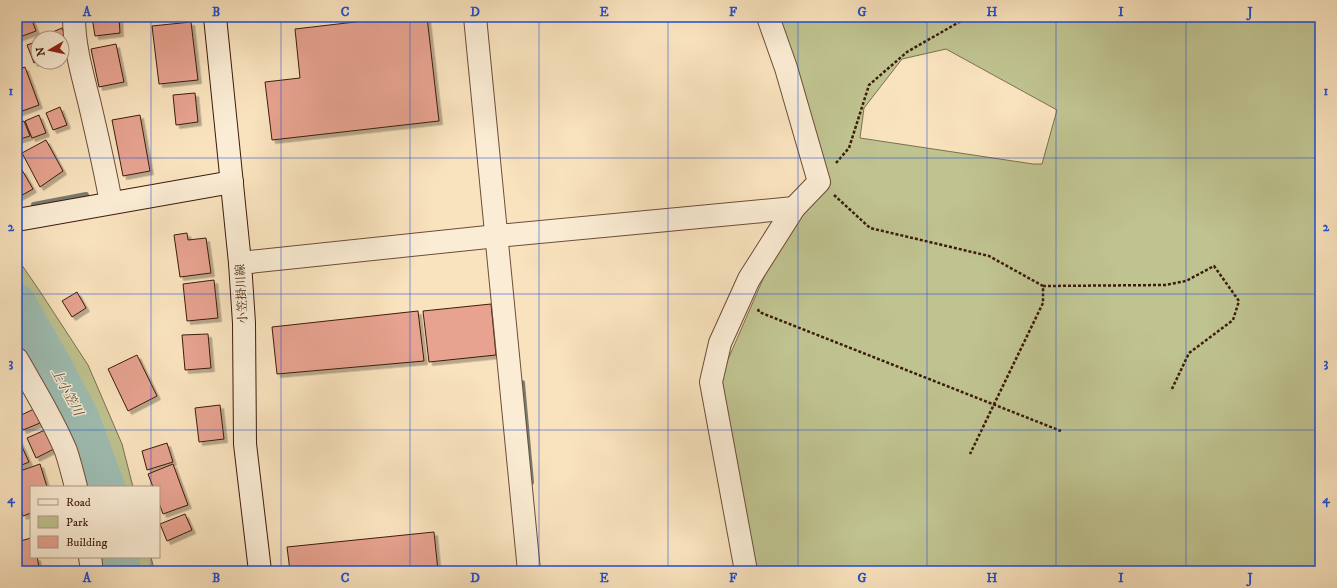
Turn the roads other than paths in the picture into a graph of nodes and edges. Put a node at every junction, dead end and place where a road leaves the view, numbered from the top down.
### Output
1 (74, 17) edge
2 (215, 17) edge
3 (475, 17) edge
4 (768, 17) edge
5 (232, 182) junction
6 (111, 203) junction
7 (794, 208) junction
8 (17, 220) edge
9 (506, 235) junction
10 (240, 263) junction
11 (17, 359) edge
12 (76, 486) edge
13 (90, 558) edge
14 (92, 571) edge
15 (260, 571) edge
16 (529, 571) edge
17 (746, 571) edge

1 - 6 street
2 - 5 street, 小笠掛川線
3 - 9 street
4 - 7 street
5 - 6 street
5 - 10 street, 小笠掛川線
6 - 8 street
7 - 9 street
7 - 17 street
9 - 10 street
9 - 16 street
10 - 15 street, 小笠掛川線
11 - 12 street
13 - 14 street

